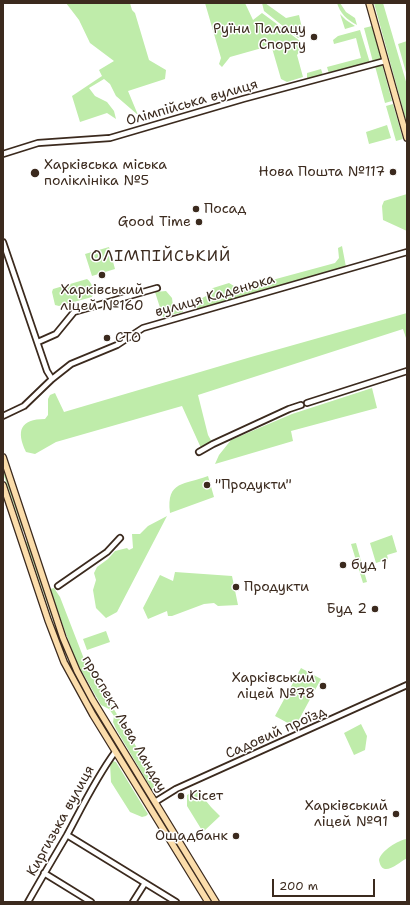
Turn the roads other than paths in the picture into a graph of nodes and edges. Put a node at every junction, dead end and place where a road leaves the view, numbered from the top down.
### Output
1 (369, 3) edge
2 (385, 61) junction
3 (407, 138) edge
4 (3, 154) edge
5 (3, 242) edge
6 (407, 252) edge
7 (157, 288) dead end
8 (38, 342) junction
9 (407, 371) edge
10 (52, 379) junction
11 (307, 403) dead end
12 (301, 405) dead end
13 (3, 416) edge
14 (199, 452) dead end
15 (3, 457) edge
16 (3, 485) edge
17 (29, 534) junction
18 (21, 537) junction
19 (120, 538) dead end
20 (58, 586) dead end
21 (407, 685) edge
22 (122, 748) junction
23 (115, 752) junction
24 (142, 780) junction
25 (136, 784) junction
26 (155, 802) junction
27 (66, 835) junction
28 (44, 873) junction
29 (145, 883) junction
30 (28, 902) edge
31 (91, 902) edge
32 (133, 902) edge
33 (176, 902) edge
34 (208, 902) edge
35 (216, 902) edge

1 - 2 main road
2 - 3 main road
2 - 4 street, Олімпійська вулиця
5 - 8 street
6 - 10 street, вулиця Каденюка
7 - 8 street
8 - 10 street
9 - 11 street
10 - 13 street, вулиця Каденюка
12 - 14 street
15 - 17 main road, проспект Льва Ландау
16 - 18 main road, проспект Льва Ландау
17 - 18 main road
17 - 22 main road, проспект Льва Ландау
18 - 23 main road, проспект Льва Ландау
19 - 20 street
21 - 26 street, Садовий проїзд
22 - 23 main road
22 - 24 main road, проспект Льва Ландау
23 - 25 main road, проспект Льва Ландау
23 - 27 street, Киргизька вулиця
24 - 25 main road
24 - 26 main road, проспект Льва Ландау
25 - 34 main road, проспект Льва Ландау
26 - 35 main road, проспект Льва Ландау
27 - 28 street, Киргизька вулиця
27 - 29 street
28 - 30 street, Киргизька вулиця
28 - 31 street
29 - 32 street
29 - 33 street

